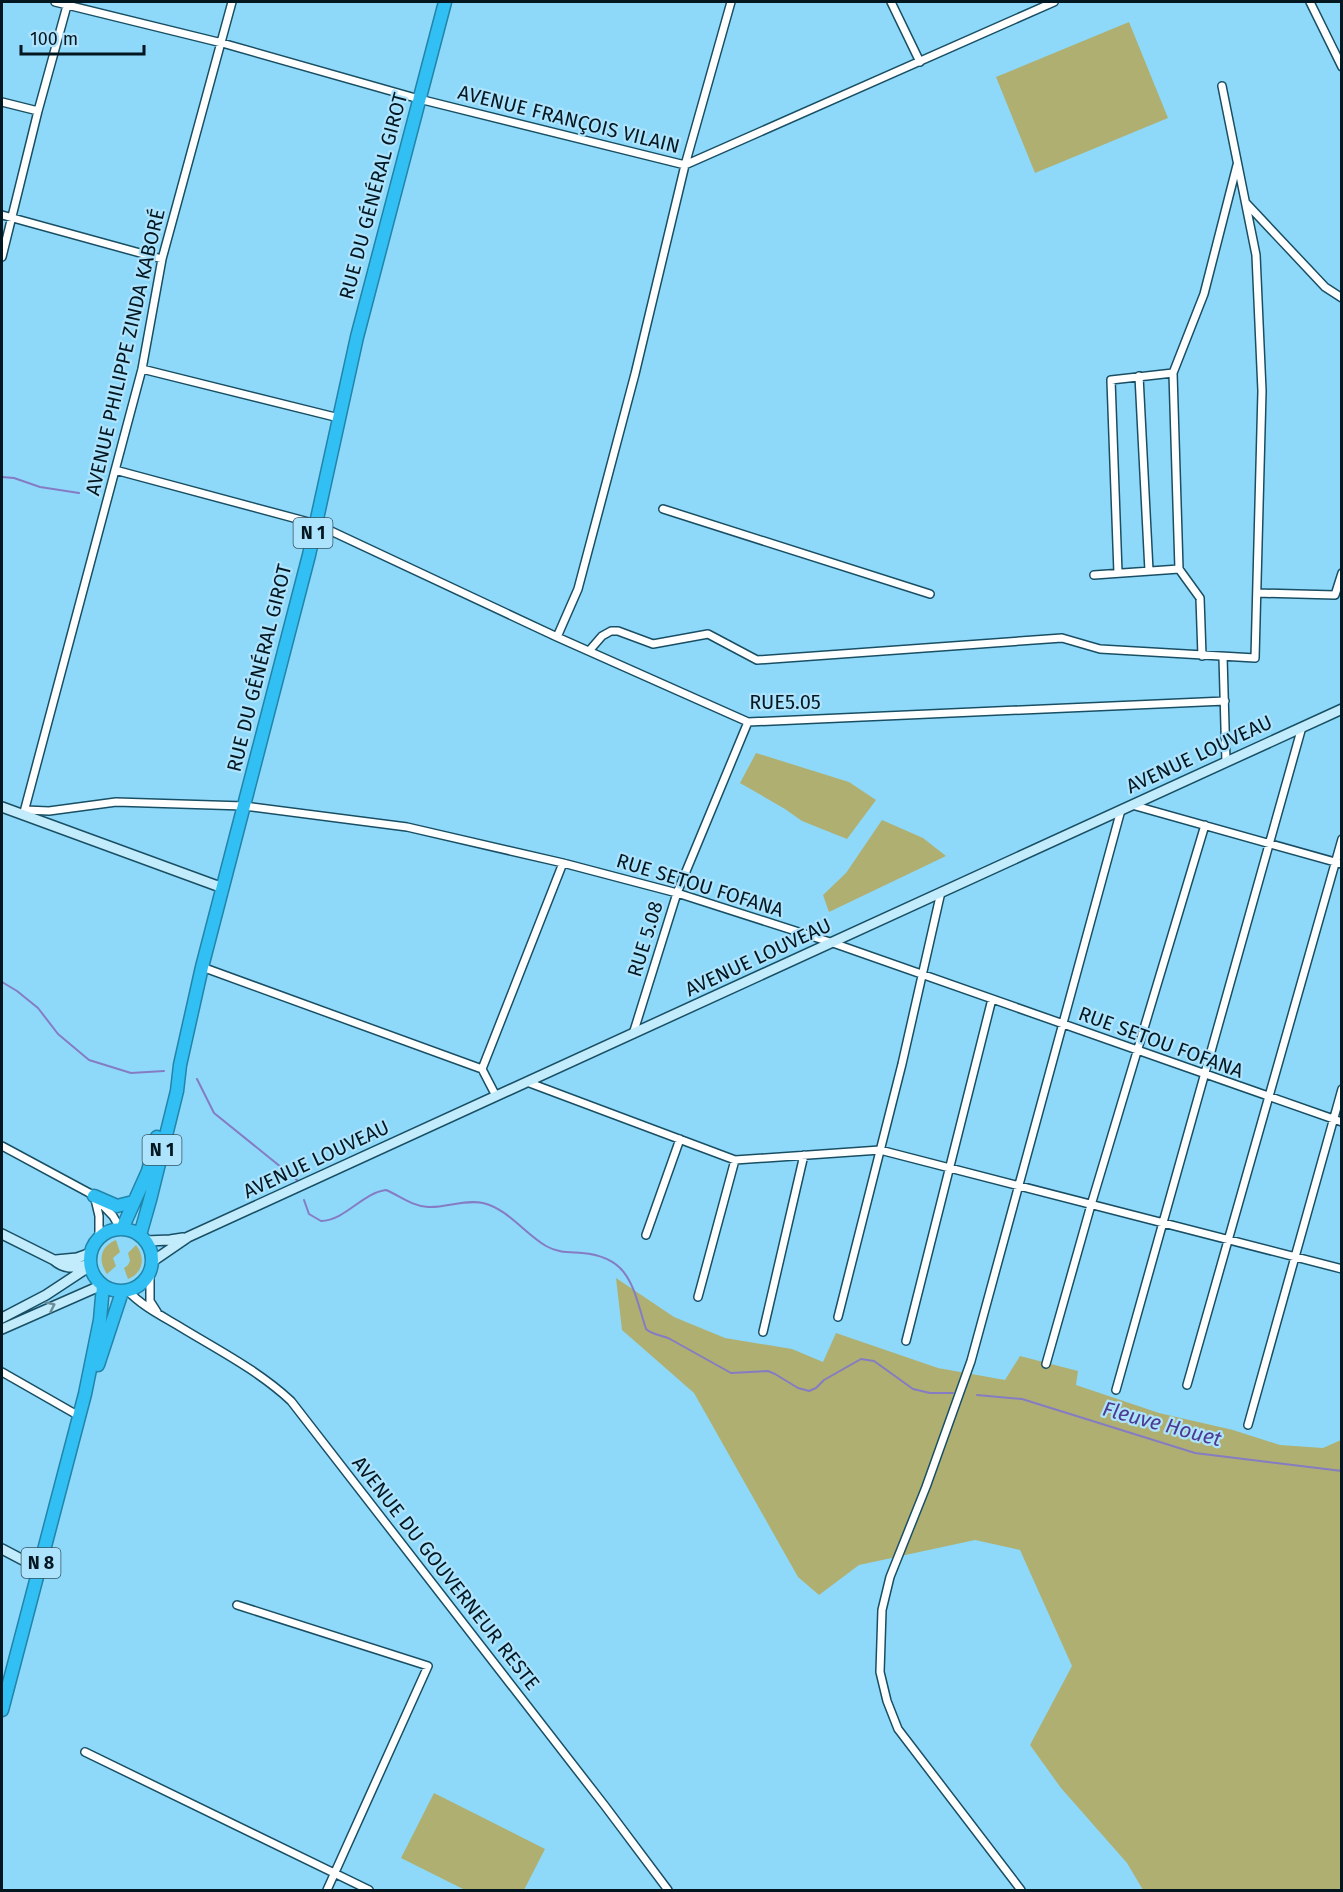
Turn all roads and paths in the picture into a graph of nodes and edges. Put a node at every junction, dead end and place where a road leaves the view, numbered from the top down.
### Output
1 (55, 2) edge
2 (232, 2) edge
3 (445, 2) edge
4 (732, 2) edge
5 (891, 2) edge
6 (1054, 2) edge
7 (1310, 2) edge
8 (68, 3) edge
9 (222, 43) junction
10 (920, 62) junction
11 (1341, 68) edge
12 (1222, 86) dead end
13 (419, 99) junction
14 (2, 102) edge
15 (38, 111) junction
16 (1238, 161) junction
17 (685, 165) junction
18 (1246, 203) junction
19 (2, 215) edge
20 (12, 218) junction
21 (2, 257) edge
22 (162, 259) junction
23 (1341, 298) edge
24 (142, 369) junction
25 (1173, 373) junction
26 (1139, 376) junction
27 (339, 418) junction
28 (115, 470) junction
29 (663, 509) dead end
30 (316, 524) junction
31 (1179, 569) junction
32 (1149, 571) junction
33 (1118, 573) junction
34 (1341, 573) edge
35 (1094, 575) dead end
36 (1257, 593) junction
37 (930, 594) dead end
38 (557, 637) junction
39 (589, 651) junction
40 (1202, 656) junction
41 (1223, 657) junction
42 (1225, 701) junction
43 (1341, 709) edge
44 (748, 722) junction
45 (1302, 727) junction
46 (1226, 762) junction
47 (1132, 805) junction
48 (244, 806) junction
49 (2, 807) edge
50 (1121, 810) junction
51 (24, 813) junction
52 (1205, 825) junction
53 (1341, 839) edge
54 (1269, 845) junction
55 (563, 863) junction
56 (1338, 863) edge
57 (223, 888) junction
58 (941, 892) junction
59 (677, 893) junction
60 (833, 943) junction
61 (202, 967) junction
62 (921, 975) junction
63 (992, 999) junction
64 (1063, 1024) junction
65 (633, 1034) junction
66 (1137, 1051) junction
67 (180, 1065) junction
68 (482, 1069) junction
69 (1205, 1075) junction
70 (527, 1082) junction
71 (1341, 1089) edge
72 (496, 1096) junction
73 (1269, 1097) junction
74 (1333, 1120) junction
75 (1341, 1122) edge
76 (680, 1139) junction
77 (2, 1146) edge
78 (880, 1150) junction
79 (804, 1155) junction
80 (735, 1160) junction
81 (949, 1168) junction
82 (1018, 1186) junction
83 (93, 1195) junction
84 (133, 1202) junction
85 (1091, 1205) junction
86 (1163, 1223) junction
87 (121, 1229) junction
88 (2, 1234) edge
89 (646, 1235) dead end
90 (188, 1237) junction
91 (99, 1238) junction
92 (143, 1238) junction
93 (1228, 1241) junction
94 (1295, 1257) junction
95 (54, 1260) junction
96 (90, 1261) junction
97 (151, 1267) junction
98 (1341, 1269) edge
99 (102, 1288) junction
100 (125, 1291) junction
101 (698, 1297) dead end
102 (161, 1316) junction
103 (838, 1317) dead end
104 (2, 1318) edge
105 (2, 1329) edge
106 (763, 1332) dead end
107 (906, 1341) dead end
108 (1046, 1364) dead end
109 (2, 1372) edge
110 (1187, 1385) dead end
111 (1116, 1390) dead end
112 (79, 1416) junction
113 (1248, 1425) dead end
114 (2, 1549) edge
115 (40, 1569) junction
116 (237, 1605) dead end
117 (2, 1710) edge
118 (85, 1752) dead end
119 (335, 1873) junction
120 (327, 1890) edge
121 (369, 1890) edge
122 (668, 1890) edge
123 (1021, 1890) edge

1 - 8 street, AVENUE FRANÇOIS VILAIN
2 - 9 street, AVENUE PHILIPPE ZINDA KABORÉ
3 - 13 highway, RUE DU GÉNÉRAL GIROT / N 1
4 - 17 street
5 - 10 street
6 - 10 street, AVENUE FRANÇOIS VILAIN
7 - 11 street
8 - 9 street, AVENUE FRANÇOIS VILAIN
8 - 15 street
9 - 13 street, AVENUE FRANÇOIS VILAIN
9 - 22 street, AVENUE PHILIPPE ZINDA KABORÉ
10 - 17 street, AVENUE FRANÇOIS VILAIN
12 - 16 street
13 - 17 street, AVENUE FRANÇOIS VILAIN
13 - 27 highway, RUE DU GÉNÉRAL GIROT / N 1
14 - 15 street
15 - 20 street
16 - 18 street
16 - 25 street
17 - 38 street
18 - 23 street
18 - 36 street
19 - 20 street
20 - 21 street
20 - 22 street
22 - 24 street, AVENUE PHILIPPE ZINDA KABORÉ
24 - 27 street
24 - 28 street, AVENUE PHILIPPE ZINDA KABORÉ
25 - 26 street
25 - 31 street
26 - 32 street
26 - 33 street
27 - 30 highway, RUE DU GÉNÉRAL GIROT / N 1
28 - 30 street, RUE5.05
28 - 51 street, AVENUE PHILIPPE ZINDA KABORÉ
29 - 37 street
30 - 38 street, RUE5.05
30 - 48 highway, RUE DU GÉNÉRAL GIROT / N 1
31 - 32 street
31 - 40 street
32 - 33 street
33 - 35 street
34 - 36 street
36 - 41 street
38 - 39 street, RUE5.05
39 - 40 street
39 - 44 street, RUE5.05
40 - 41 street
41 - 42 street
42 - 44 street, RUE5.05
42 - 46 street
43 - 45 main road, AVENUE LOUVEAU
44 - 59 street, RUE 5.08
45 - 46 main road, AVENUE LOUVEAU
45 - 54 street
46 - 47 main road, AVENUE LOUVEAU
47 - 50 main road, AVENUE LOUVEAU
47 - 52 street
48 - 51 street, RUE SETOU FOFANA
48 - 55 street, RUE SETOU FOFANA
48 - 57 highway, RUE DU GÉNÉRAL GIROT / N 1
49 - 51 main road
50 - 58 main road, AVENUE LOUVEAU
50 - 64 street
51 - 57 main road
52 - 54 street
52 - 66 street
53 - 56 street
54 - 56 street
54 - 69 street
55 - 59 street, RUE SETOU FOFANA
55 - 68 street
56 - 73 street
57 - 61 highway, RUE DU GÉNÉRAL GIROT / N 1
58 - 60 main road, AVENUE LOUVEAU
58 - 62 street
59 - 60 street, RUE SETOU FOFANA
59 - 65 street, RUE 5.08
60 - 62 street, RUE SETOU FOFANA
60 - 65 main road, AVENUE LOUVEAU
61 - 67 highway, RUE DU GÉNÉRAL GIROT / N 1
61 - 68 street
62 - 63 street, RUE SETOU FOFANA
62 - 78 street
63 - 64 street, RUE SETOU FOFANA
63 - 81 street
64 - 66 street, RUE SETOU FOFANA
64 - 82 street
65 - 70 main road, AVENUE LOUVEAU
66 - 69 street, RUE SETOU FOFANA
66 - 85 street
67 - 84 highway, N 1
67 - 92 highway, N 1
68 - 72 street
69 - 73 street, RUE SETOU FOFANA
69 - 86 street
70 - 72 main road, AVENUE LOUVEAU
70 - 76 street
71 - 74 street
72 - 90 main road, AVENUE LOUVEAU
73 - 74 street, RUE SETOU FOFANA
73 - 93 street
74 - 75 street, RUE SETOU FOFANA
74 - 94 street
76 - 80 street
76 - 89 street
77 - 83 street
78 - 79 street
78 - 81 street
78 - 103 street
79 - 80 street
79 - 106 street
80 - 101 street
81 - 82 street
81 - 107 street
82 - 85 street
82 - 123 street
83 - 84 highway
83 - 87 street
83 - 91 street
84 - 87 highway, N 1
85 - 86 street
85 - 108 street
86 - 93 street
86 - 111 street
87 - 91 highway
87 - 92 highway
88 - 95 main road
90 - 92 main road, AVENUE LOUVEAU
90 - 97 main road, AVENUE LOUVEAU
91 - 96 highway
92 - 97 highway
93 - 94 street
93 - 110 street
94 - 98 street
94 - 113 street
95 - 96 main road
95 - 96 main road
96 - 99 highway
96 - 104 main road
97 - 100 highway
97 - 102 street
99 - 100 highway
105 -> 99 main road
99 - 112 highway, N 8
100 - 102 street, AVENUE DU GOUVERNEUR RESTE
100 - 112 highway, N 8
102 - 122 street, AVENUE DU GOUVERNEUR RESTE
109 - 112 street
112 - 115 highway, N 8
114 - 115 main road
115 - 117 highway, N 8
116 - 119 street
118 - 119 street
119 - 120 street
119 - 121 street

